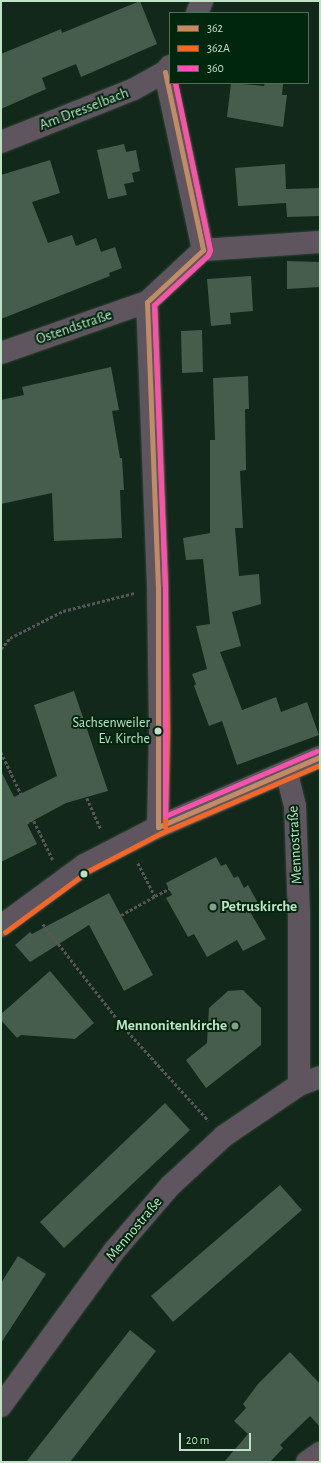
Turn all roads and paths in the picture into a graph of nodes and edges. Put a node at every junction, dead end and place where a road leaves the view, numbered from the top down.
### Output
1 (202, 1) edge
2 (198, 12) edge
3 (168, 69) edge
4 (171, 84) edge
5 (1, 142) edge
6 (320, 242) edge
7 (203, 250) junction
8 (147, 302) junction
9 (1, 353) edge
10 (137, 592) dead end
11 (1, 649) edge
12 (1, 752) edge
13 (320, 757) edge
14 (287, 773) junction
15 (21, 794) dead end
16 (87, 798) dead end
17 (26, 823) dead end
18 (158, 827) junction
19 (124, 850) junction
20 (62, 880) junction
21 (169, 889) dead end
22 (155, 896) junction
23 (121, 915) dead end
24 (39, 919) dead end
25 (1, 926) edge
26 (320, 1077) edge
27 (299, 1085) junction
28 (224, 1136) junction
29 (1, 1406) edge
30 (320, 1453) edge
31 (306, 1462) edge

1 - 2 street
3 - 5 street, Am Dresselbach
4 - 7 street
6 - 7 street
7 - 8 street
8 - 9 street, Ostendstraße
8 - 18 street
10 - 11 path
12 - 15 path
13 - 14 street
14 - 18 street
14 - 27 street, Mennostraße
16 - 19 path
17 - 20 path
18 - 19 street
19 - 20 street
19 - 22 path
20 - 25 street
21 - 22 path
22 - 23 path
24 - 28 path
26 - 27 street, Mennostraße
27 - 28 street, Mennostraße
28 - 29 street, Mennostraße
30 - 31 street

